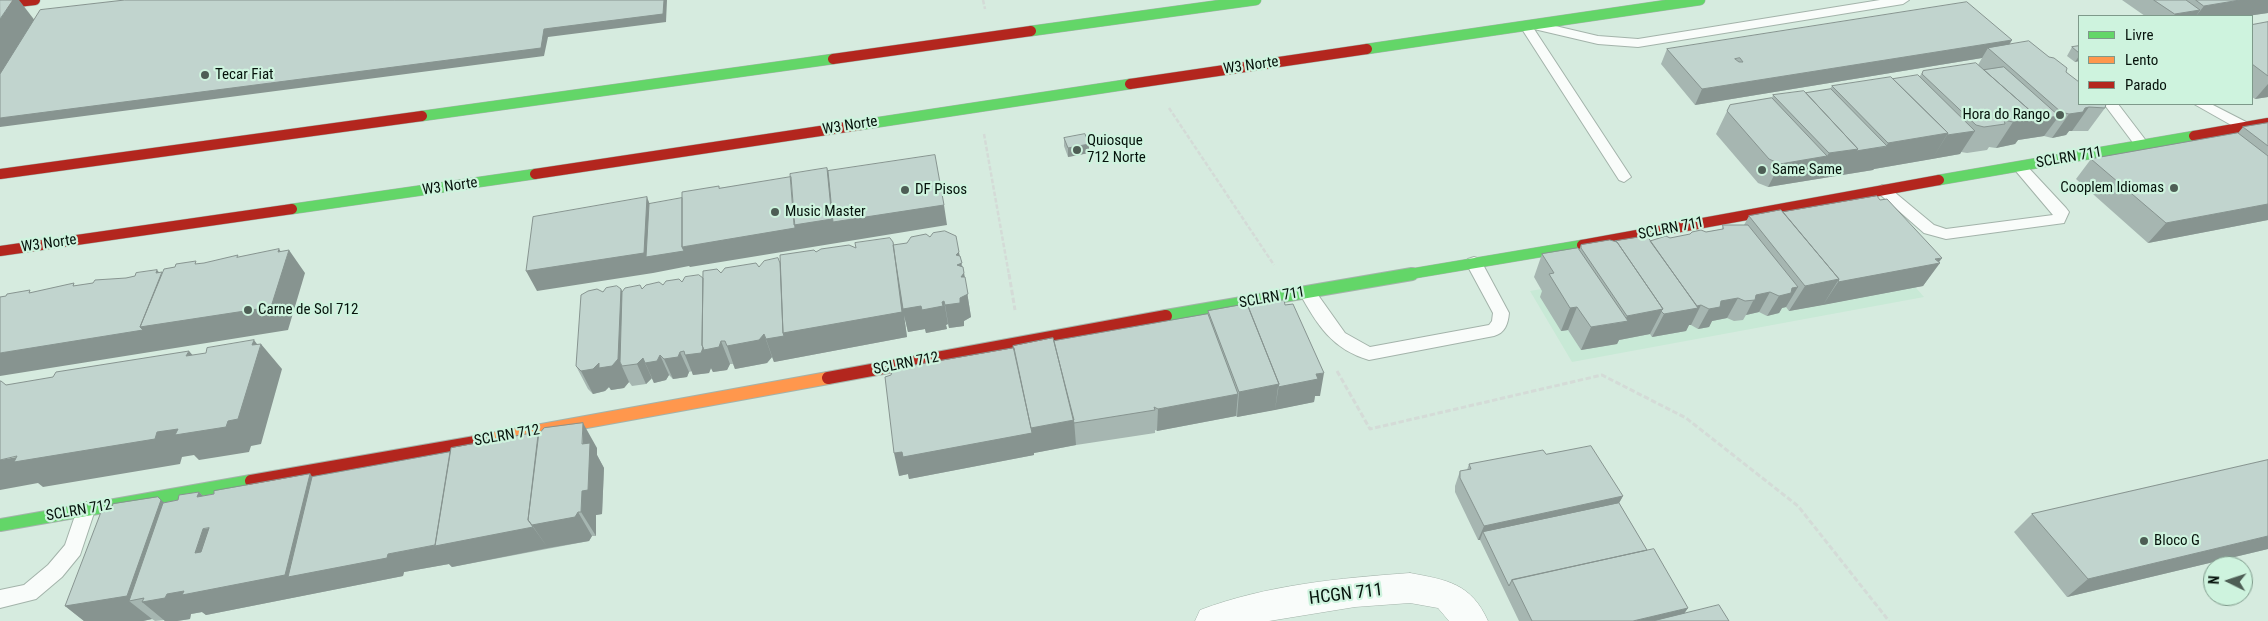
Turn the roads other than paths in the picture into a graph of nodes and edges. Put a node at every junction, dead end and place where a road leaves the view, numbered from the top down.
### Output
1 (35, 0) edge
2 (1256, 0) edge
3 (1700, 0) edge
4 (1903, 0) edge
5 (0, 4) edge
6 (1530, 25) junction
7 (2112, 105) edge
8 (2203, 105) edge
9 (2268, 123) edge
10 (2245, 126) junction
11 (2142, 145) junction
12 (2020, 167) junction
13 (0, 174) edge
14 (1624, 177) dead end
15 (1882, 190) junction
16 (0, 251) edge
17 (1474, 263) junction
18 (1300, 293) junction
19 (1073, 332) joint
20 (86, 510) junction
21 (0, 525) edge
22 (0, 599) edge
23 (1212, 621) edge
24 (1471, 621) edge

1 - 5 main road
2 - 13 main road
3 - 6 main road, W3 Norte
4 - 6 lane
6 - 14 lane
6 - 16 main road, W3 Norte
7 - 11 lane
8 - 10 lane
9 - 10 main road, SCLRN 711
10 - 11 main road, SCLRN 711
11 - 12 main road, SCLRN 711
12 - 15 main road, SCLRN 711
12 - 15 lane
15 - 17 main road, SCLRN 711
17 - 18 main road, SCLRN 711
17 - 18 lane
18 - 19 main road, SCLRN 711
19 - 20 main road, SCLRN 712
20 - 21 main road, SCLRN 712
20 - 22 lane
23 - 24 street, HCGN 711

